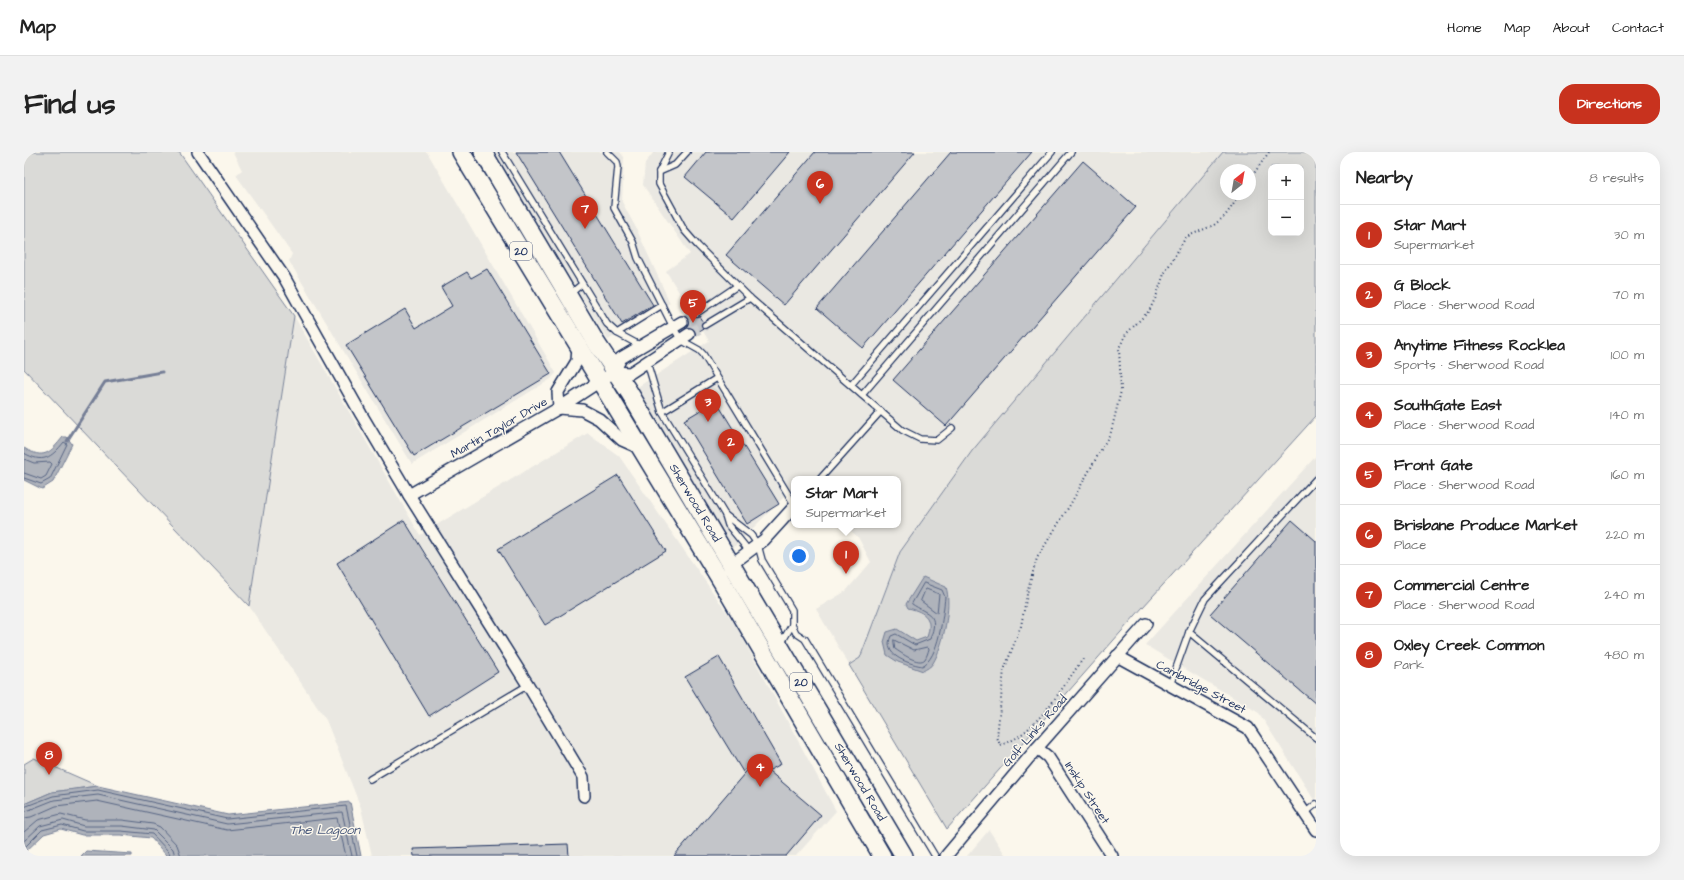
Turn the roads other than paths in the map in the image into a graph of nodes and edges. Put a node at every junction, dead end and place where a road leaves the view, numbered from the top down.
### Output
1 (198, 152) edge
2 (461, 152) edge
3 (483, 152) edge
4 (502, 152) edge
5 (607, 152) edge
6 (669, 152) edge
7 (686, 152) edge
8 (1052, 152) edge
9 (1071, 152) edge
10 (659, 172) junction
11 (582, 284) junction
12 (737, 286) junction
13 (568, 296) junction
14 (750, 298) junction
15 (662, 306) junction
16 (697, 313) tunnel mouth
17 (677, 324) junction
18 (705, 325) tunnel mouth
19 (617, 333) junction
20 (685, 337) junction
21 (579, 345) junction
22 (641, 346) junction
23 (647, 362) junction
24 (614, 372) junction
25 (717, 378) junction
26 (600, 381) junction
27 (851, 385) junction
28 (862, 395) junction
29 (559, 408) junction
30 (881, 411) junction
31 (662, 412) junction
32 (952, 428) dead end
33 (640, 448) junction
34 (823, 476) edge
35 (1316, 479) edge
36 (409, 495) junction
37 (791, 499) edge
38 (791, 510) edge
39 (725, 516) junction
40 (754, 548) junction
41 (732, 564) junction
42 (722, 582) junction
43 (1146, 624) dead end
44 (792, 625) junction
45 (1189, 632) junction
46 (780, 647) junction
47 (1117, 656) junction
48 (528, 685) junction
49 (1170, 685) junction
50 (1316, 738) edge
51 (1037, 748) junction
52 (370, 779) dead end
53 (584, 796) dead end
54 (1316, 804) edge
55 (1305, 813) junction
56 (1316, 830) edge
57 (882, 856) edge
58 (904, 856) edge
59 (935, 856) edge
60 (946, 856) edge
61 (1112, 856) edge

1 - 36 street
2 - 21 main road, Sherwood Road / 20
3 - 13 main road, Sherwood Road / 20
4 - 11 lane
5 - 15 lane
6 - 10 lane
7 - 10 lane
8 - 27 lane
9 - 28 lane
10 - 12 lane
11 - 13 lane
11 - 19 lane
12 - 14 lane
12 - 16 lane
13 - 24 main road, Sherwood Road / 20
14 - 18 lane
14 - 27 lane
15 - 17 lane
15 - 19 lane
17 - 20 lane
17 - 22 street
19 - 22 lane
20 - 23 street
20 - 25 lane
21 - 26 main road, Sherwood Road / 20
21 - 29 street
22 - 24 street
23 - 24 street
23 - 31 lane
24 - 26 street, Martin Taylor Drive
24 - 41 main road, Sherwood Road / 20
25 - 31 lane
25 - 37 lane
26 - 29 street, Martin Taylor Drive
26 - 33 main road, Sherwood Road / 20
27 - 28 lane
28 - 30 lane
29 - 33 street
29 - 36 street, Martin Taylor Drive
30 - 32 lane
30 - 34 lane
31 - 39 lane
33 - 42 main road, Sherwood Road / 20
35 - 45 lane
36 - 48 street
38 - 40 street
39 - 40 lane
39 - 40 lane
40 - 41 street
40 - 44 lane
41 - 42 street
41 - 46 main road, Sherwood Road / 20
42 - 57 main road, Sherwood Road / 20
43 - 47 street, Golf Links Road
44 - 46 lane
44 - 59 lane
45 - 49 lane
45 - 50 lane
46 - 58 main road, Sherwood Road / 20
47 - 49 street, Cambridge Street
47 - 51 street, Golf Links Road
48 - 52 lane
48 - 53 street
49 - 55 street, Cambridge Street
51 - 60 street, Golf Links Road
51 - 61 street, Inskip Street
54 - 55 lane
55 - 56 street, Cambridge Street

